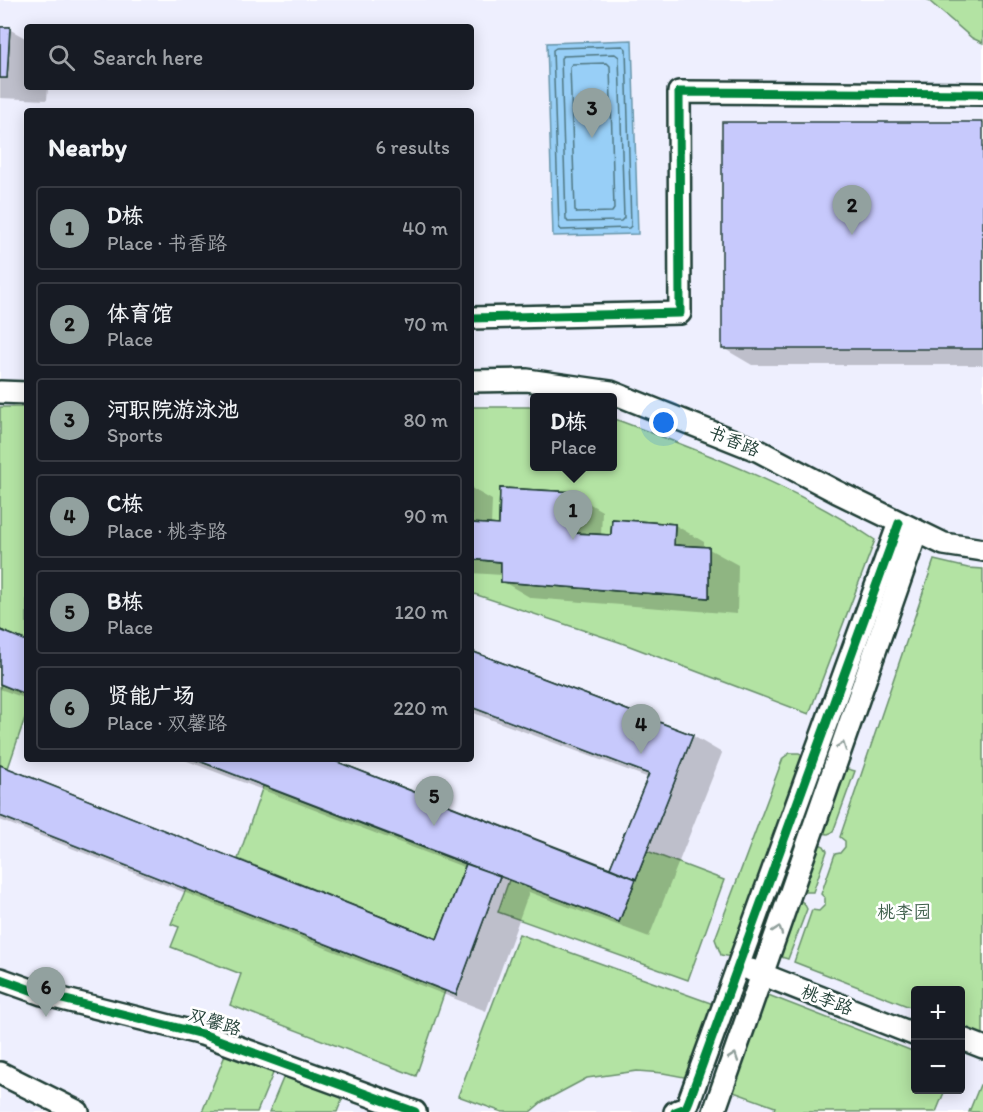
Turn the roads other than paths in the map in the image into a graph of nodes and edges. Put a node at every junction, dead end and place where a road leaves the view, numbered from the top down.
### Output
1 (983, 94) edge
2 (474, 318) edge
3 (0, 380) edge
4 (24, 381) edge
5 (474, 381) edge
6 (0, 392) edge
7 (24, 393) edge
8 (530, 393) edge
9 (614, 393) edge
10 (474, 394) edge
11 (617, 394) edge
12 (617, 407) edge
13 (906, 531) junction
14 (983, 549) edge
15 (983, 559) edge
16 (742, 959) junction
17 (765, 968) junction
18 (0, 979) edge
19 (911, 1019) edge
20 (911, 1033) edge
21 (965, 1040) edge
22 (983, 1047) edge
23 (965, 1054) edge
24 (983, 1061) edge
25 (0, 1073) edge
26 (78, 1112) edge
27 (415, 1112) edge
28 (675, 1112) edge
29 (714, 1112) edge

1 - 2 street
3 - 4 street
5 - 9 street, 书香路
6 - 7 street
8 - 10 street
11 - 13 street, 书香路
12 - 13 street, 书香路
13 - 14 street, 书香路
13 - 15 street, 书香路
13 - 16 street
17 -> 13 street
16 - 17 street, 桃李路
16 - 28 street
17 - 19 street, 桃李路
17 - 20 street, 桃李路
29 -> 17 street
18 - 27 street, 双馨路
21 - 22 street
23 - 24 street
25 - 26 street

